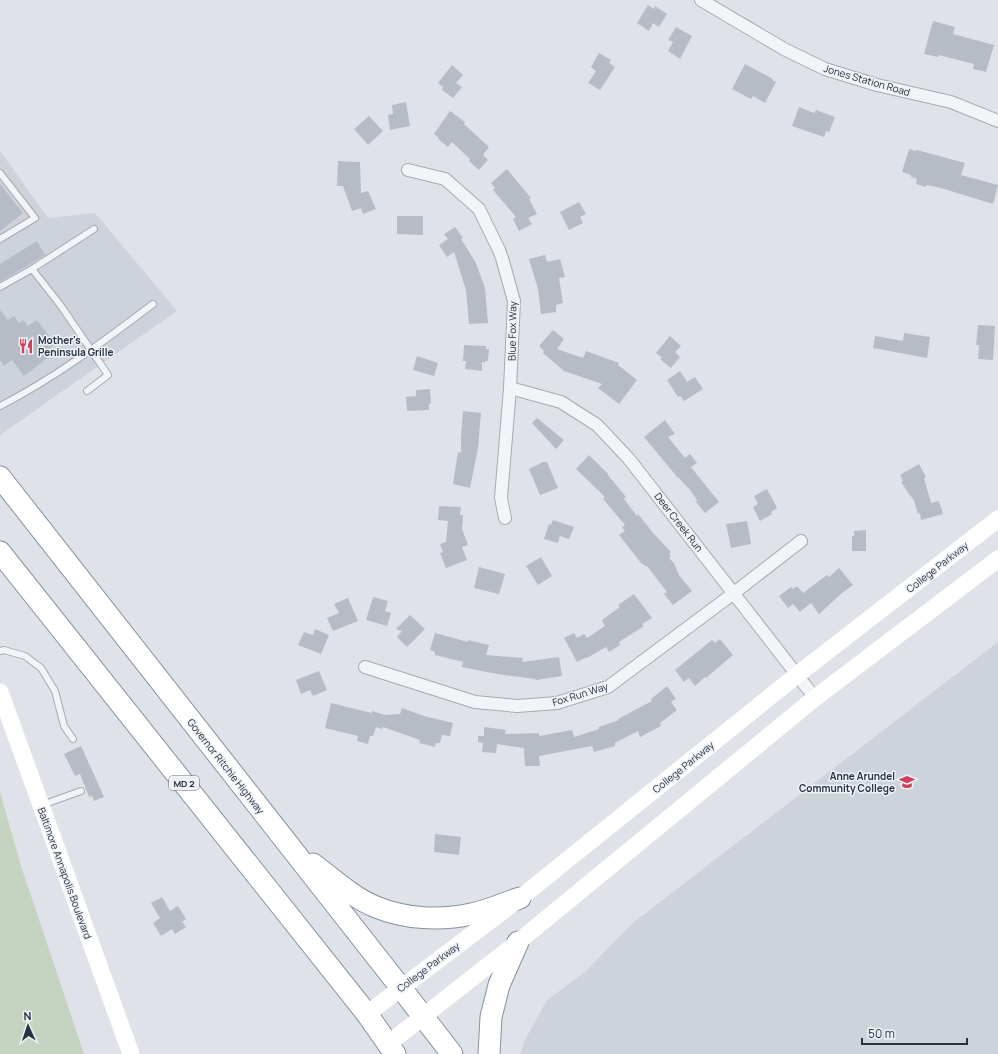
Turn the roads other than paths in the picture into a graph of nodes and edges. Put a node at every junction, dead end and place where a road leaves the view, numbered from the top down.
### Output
1 (701, 0) edge
2 (998, 121) edge
3 (408, 170) dead end
4 (0, 173) edge
5 (94, 229) dead end
6 (0, 239) edge
7 (32, 269) junction
8 (0, 287) edge
9 (152, 304) dead end
10 (91, 350) junction
11 (510, 388) junction
12 (86, 391) dead end
13 (0, 406) edge
14 (1, 480) edge
15 (505, 518) dead end
16 (998, 519) edge
17 (801, 541) dead end
18 (0, 552) edge
19 (998, 559) edge
20 (734, 593) junction
21 (0, 651) edge
22 (365, 667) dead end
23 (797, 675) junction
24 (0, 692) edge
25 (815, 698) junction
26 (73, 739) dead end
27 (81, 791) dead end
28 (41, 805) junction
29 (287, 843) junction
30 (520, 898) junction
31 (518, 942) junction
32 (401, 988) junction
33 (367, 1014) junction
34 (423, 1016) junction
35 (391, 1049) edge
36 (131, 1054) edge
37 (452, 1054) edge
38 (489, 1054) edge

1 - 2 street, Jones Station Road
3 - 11 street, Blue Fox Way
4 - 6 lane
5 - 7 lane
7 - 8 lane
7 - 10 lane
9 - 10 lane
10 - 12 lane
10 - 13 lane
11 - 15 street, Blue Fox Way
11 - 20 street, Deer Creek Run
14 - 29 highway, Governor Ritchie Highway
16 - 23 main road, College Parkway
17 - 20 street, Fox Run Way
18 - 33 highway, MD 2
19 - 25 main road
20 - 22 street, Fox Run Way
20 - 23 street, Deer Creek Run
21 - 26 lane
23 - 25 street, Deer Creek Run
23 - 30 main road, College Parkway
24 - 28 main road, Baltimore Annapolis Boulevard
25 - 31 main road
27 - 28 lane
28 - 36 main road, Baltimore Annapolis Boulevard
29 - 30 highway
29 - 32 highway, Governor Ritchie Highway
30 - 32 main road, College Parkway
31 - 34 main road
31 - 38 highway
32 - 33 main road, College Parkway
32 - 34 highway, Governor Ritchie Highway
33 - 35 highway, MD 2
34 - 35 main road
34 - 37 highway, Governor Ritchie Highway

